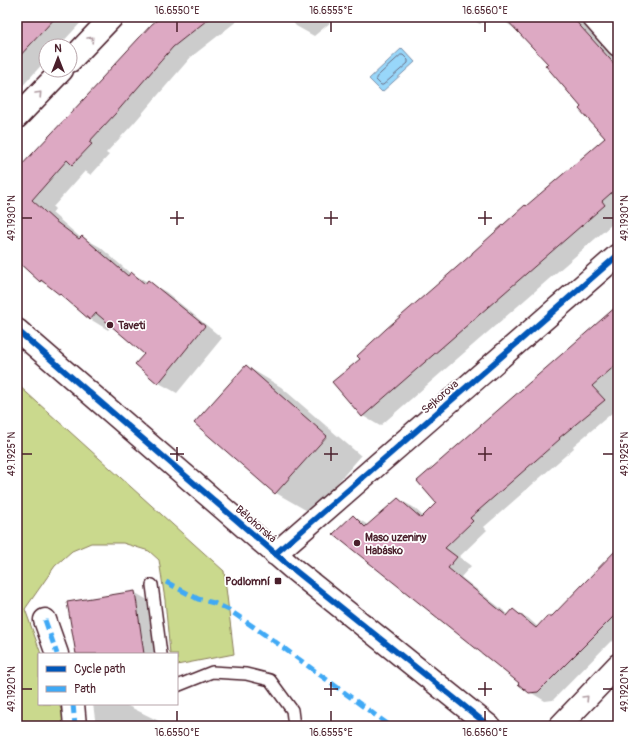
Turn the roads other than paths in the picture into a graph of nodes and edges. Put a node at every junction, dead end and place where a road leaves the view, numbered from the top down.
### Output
1 (112, 17) edge
2 (593, 17) edge
3 (618, 45) edge
4 (78, 53) edge
5 (54, 78) edge
6 (17, 118) edge
7 (618, 255) edge
8 (17, 330) edge
9 (275, 554) junction
10 (152, 585) dead end
11 (45, 620) dead end
12 (57, 653) edge
13 (161, 653) edge
14 (618, 665) edge
15 (178, 686) edge
16 (73, 705) edge
17 (75, 726) edge
18 (294, 726) edge
19 (489, 726) edge
20 (560, 726) edge

4 -> 1 street
2 - 3 street
6 -> 5 street
7 - 9 street, Sejkorova
8 - 9 street, Bělohorská
9 - 19 street, Bělohorská
10 - 13 lane
11 - 12 street
20 -> 14 street
15 - 18 lane
16 - 17 street

